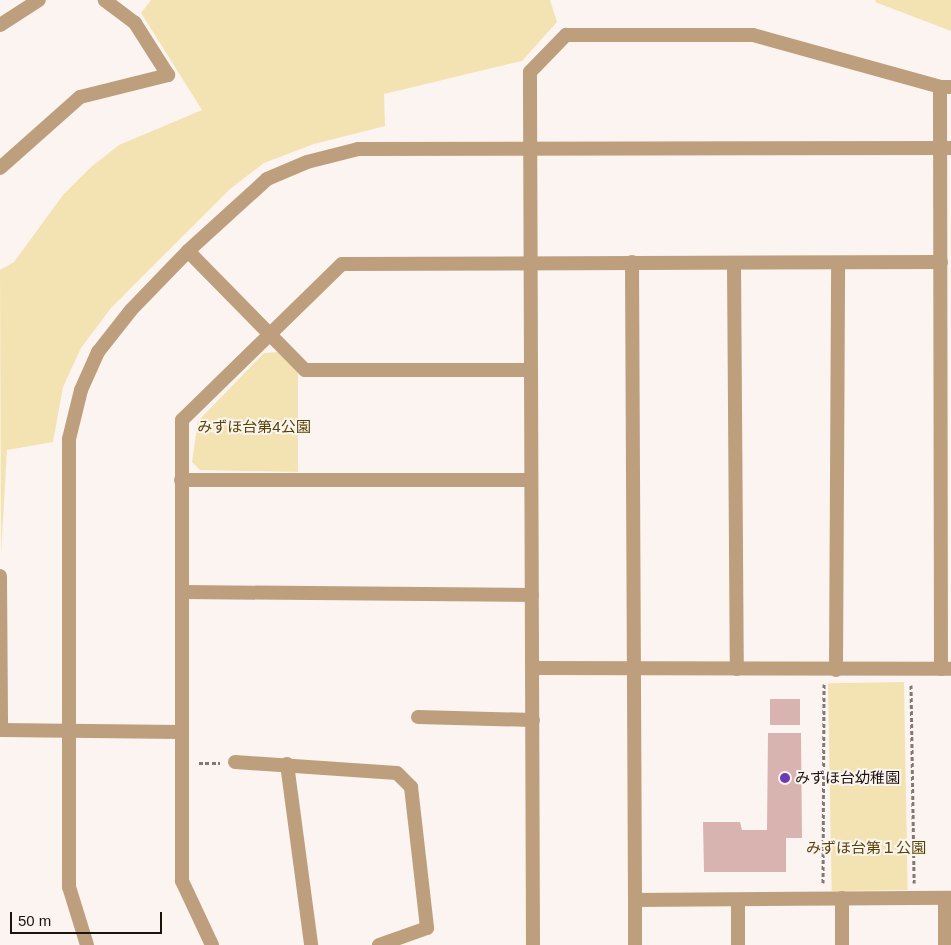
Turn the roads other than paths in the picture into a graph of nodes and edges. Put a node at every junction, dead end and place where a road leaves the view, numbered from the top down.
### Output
1 (39, 0) edge
2 (105, 0) edge
3 (0, 25) edge
4 (945, 87) edge
5 (946, 148) edge
6 (530, 150) junction
7 (0, 168) edge
8 (188, 251) junction
9 (529, 262) junction
10 (632, 262) junction
11 (941, 262) junction
12 (838, 263) junction
13 (734, 264) junction
14 (269, 333) junction
15 (531, 370) junction
16 (181, 480) junction
17 (531, 480) junction
18 (0, 576) edge
19 (183, 592) junction
20 (532, 595) junction
21 (533, 668) junction
22 (635, 668) junction
23 (737, 668) junction
24 (946, 669) edge
25 (836, 670) junction
26 (418, 717) dead end
27 (533, 720) junction
28 (0, 730) edge
29 (67, 731) junction
30 (180, 732) junction
31 (235, 762) road end
32 (287, 764) junction
33 (842, 898) junction
34 (948, 898) edge
35 (635, 900) junction
36 (738, 901) junction
37 (87, 945) edge
38 (212, 945) edge
39 (311, 945) edge
40 (379, 945) edge
41 (533, 945) edge
42 (635, 945) edge
43 (738, 945) edge
44 (842, 945) edge
45 (945, 945) edge

1 - 3 street
2 - 7 street
4 - 5 street
4 - 6 street
5 - 6 street
5 - 11 street
6 - 8 street
6 - 9 street
8 - 14 street
8 - 29 street
9 - 10 street
9 - 14 street
9 - 15 street
10 - 13 street
10 - 22 street
11 - 12 street
11 - 24 street
12 - 13 street
12 - 25 street
13 - 23 street
14 - 15 street
14 - 16 street
15 - 17 street
16 - 17 street
16 - 19 street
17 - 20 street
18 - 28 street
19 - 20 street
19 - 30 street
20 - 21 street
21 - 22 street
21 - 27 street
22 - 23 street
22 - 35 street
23 - 25 street
24 - 25 street
26 - 27 street
27 - 41 street
28 - 29 street
29 - 30 street
29 - 37 street
30 - 38 street
31 - 32 street
32 - 39 street
32 - 40 street
33 - 34 street
33 - 36 street
33 - 44 street
34 - 45 street
35 - 36 street
35 - 42 street
36 - 43 street

